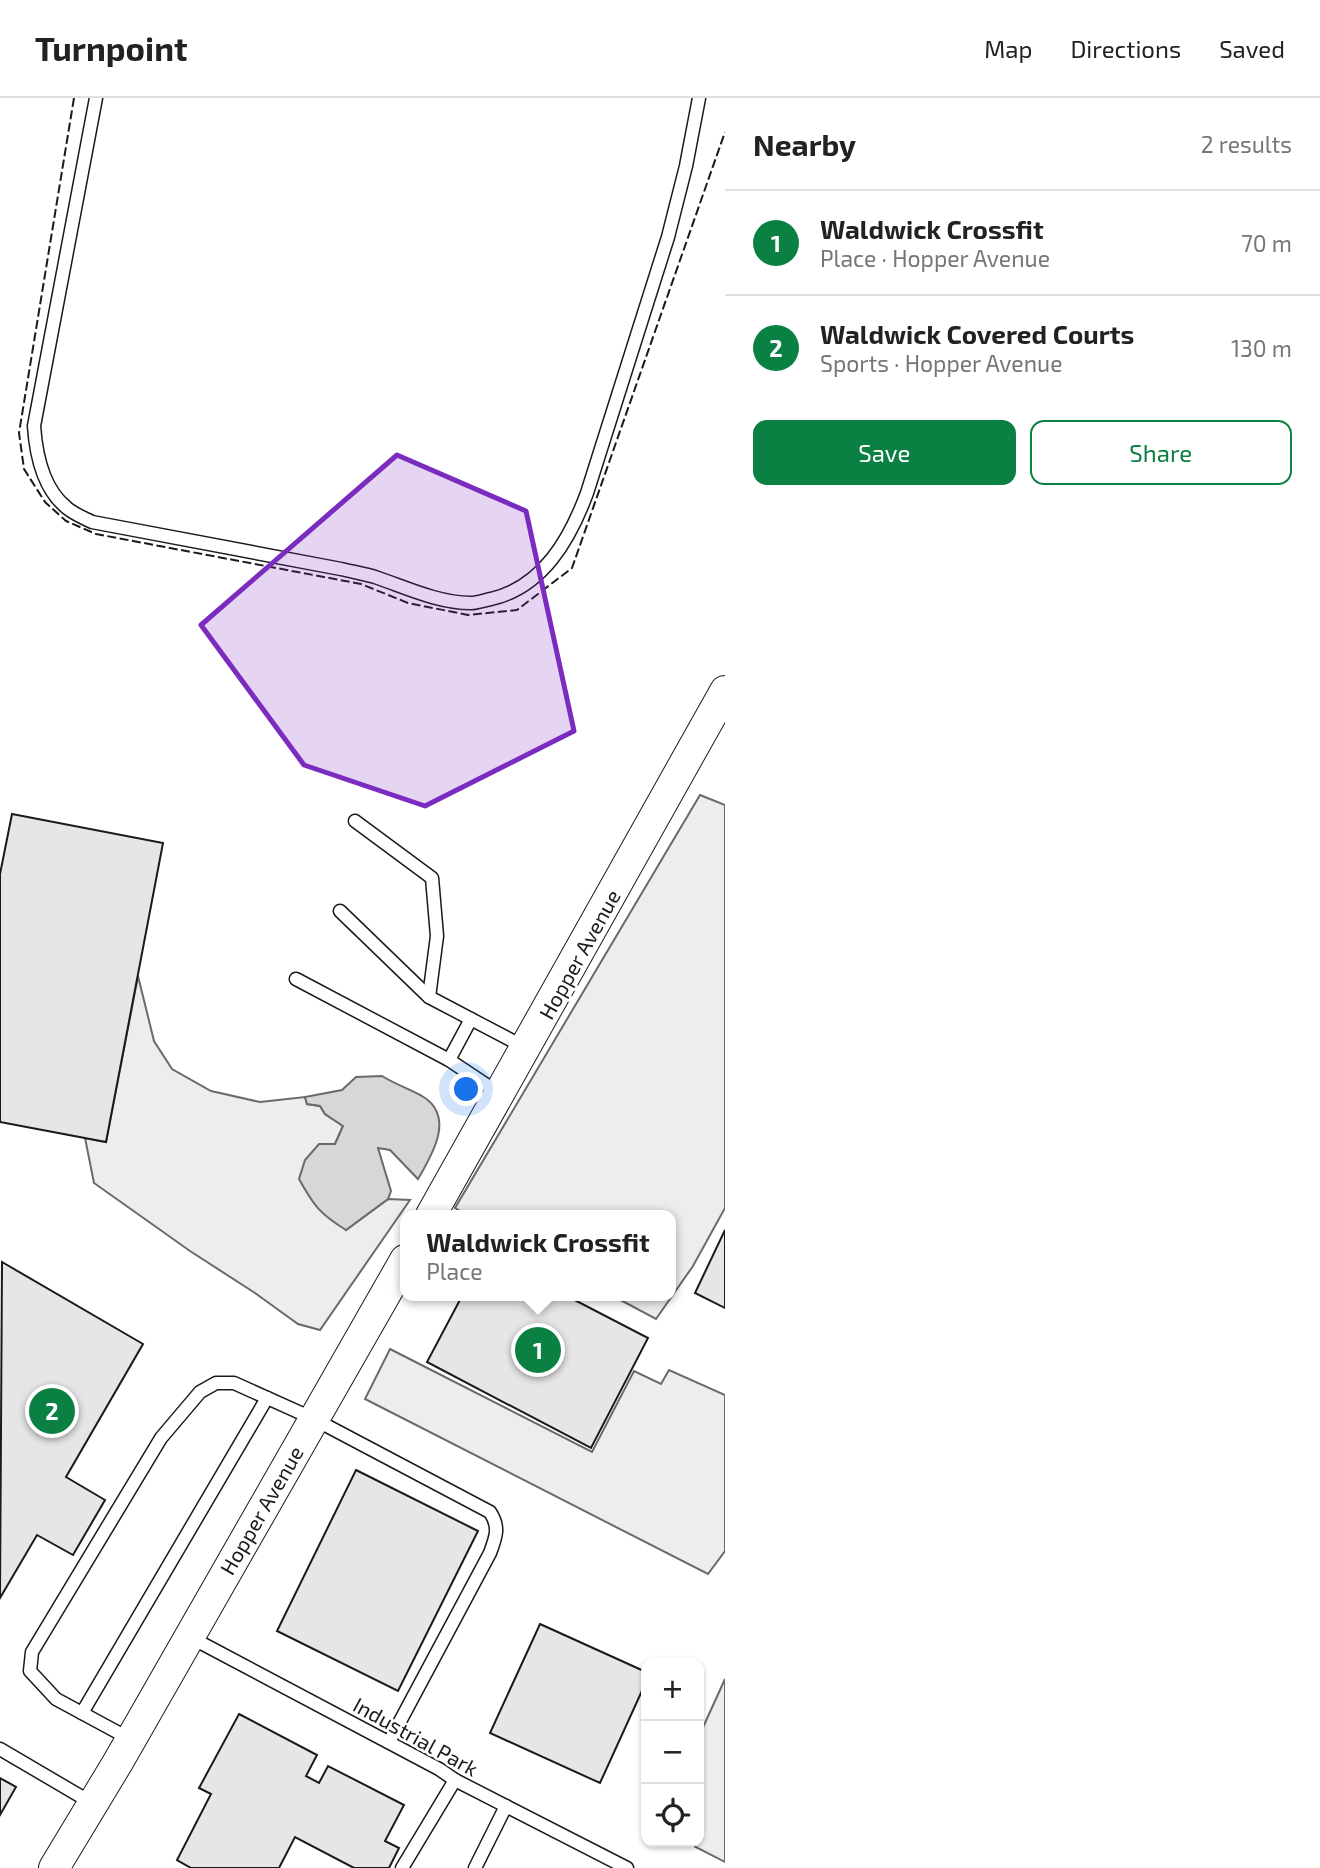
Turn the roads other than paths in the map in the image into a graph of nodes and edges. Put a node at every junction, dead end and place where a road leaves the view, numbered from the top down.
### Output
1 (96, 98) edge
2 (701, 100) edge
3 (725, 692) edge
4 (355, 821) dead end
5 (340, 911) dead end
6 (296, 979) dead end
7 (429, 997) junction
8 (471, 1019) junction
9 (526, 1048) junction
10 (449, 1060) junction
11 (500, 1094) junction
12 (434, 1210) edge
13 (400, 1269) edge
14 (267, 1398) junction
15 (314, 1419) junction
16 (188, 1636) junction
17 (82, 1713) junction
18 (388, 1742) junction
19 (0, 1749) edge
20 (124, 1750) junction
21 (454, 1780) junction
22 (93, 1803) junction
23 (506, 1806) junction
24 (54, 1868) edge
25 (402, 1868) edge
26 (475, 1868) edge
27 (627, 1868) edge

1 - 2 lane
3 - 9 street, Hopper Avenue
4 - 7 lane
5 - 7 lane
6 - 10 lane
7 - 8 lane
8 - 9 lane
8 - 10 lane
9 - 11 street, Hopper Avenue
10 - 11 lane
11 - 12 street, Hopper Avenue
13 - 15 street, Hopper Avenue
14 - 15 lane
14 - 17 lane
14 - 17 lane
15 - 16 street, Hopper Avenue
15 - 18 lane
16 - 18 lane, Industrial Park
16 - 20 street, Hopper Avenue
17 - 20 lane
18 - 21 lane, Industrial Park
19 - 22 lane
20 - 22 street, Hopper Avenue
21 - 23 lane, Industrial Park
21 - 25 lane
22 - 24 street, Hopper Avenue
23 - 26 lane
23 - 27 lane, Industrial Park

